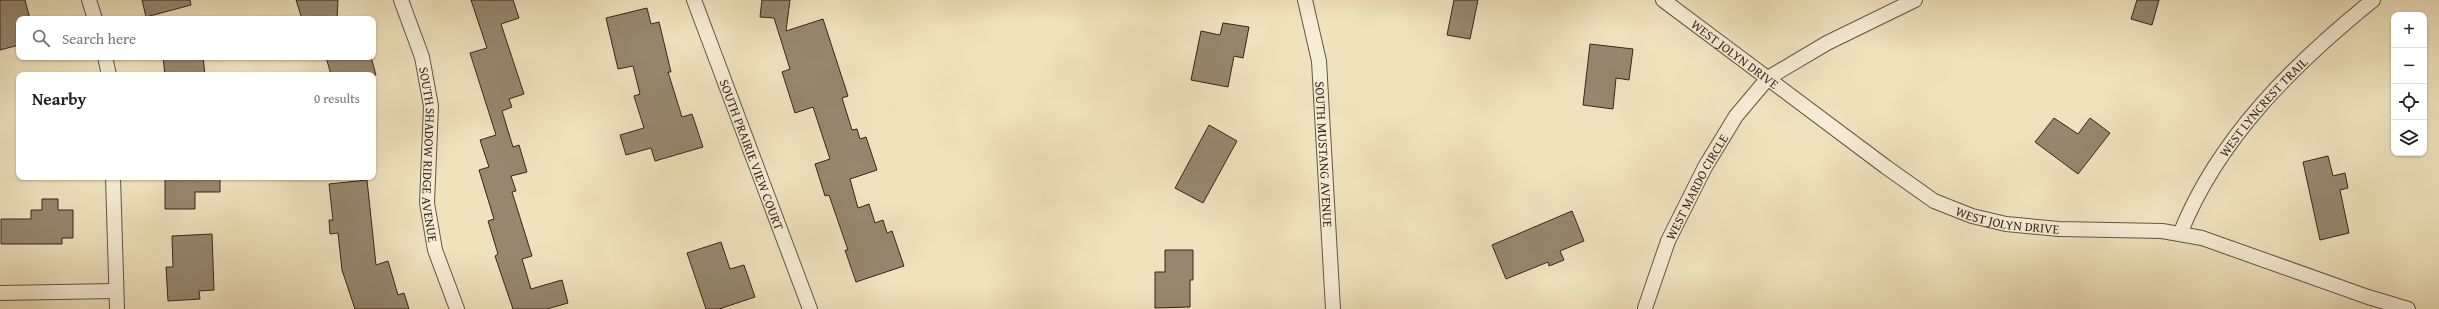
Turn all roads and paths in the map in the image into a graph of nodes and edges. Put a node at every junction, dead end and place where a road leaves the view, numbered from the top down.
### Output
1 (89, 0) edge
2 (401, 0) edge
3 (694, 0) edge
4 (1305, 0) edge
5 (1663, 0) edge
6 (1915, 0) edge
7 (2373, 0) edge
8 (94, 16) edge
9 (106, 60) edge
10 (108, 72) edge
11 (1768, 78) junction
12 (114, 180) edge
13 (2180, 234) junction
14 (115, 291) junction
15 (0, 293) edge
16 (117, 309) edge
17 (457, 309) edge
18 (810, 309) edge
19 (1333, 309) edge
20 (1645, 309) edge
21 (2408, 309) edge

1 - 8 street
2 - 17 street, SOUTH SHADOW RIDGE AVENUE
3 - 18 street, SOUTH PRAIRIE VIEW COURT
4 - 19 street, SOUTH MUSTANG AVENUE
5 - 11 street, WEST JOLYN DRIVE
6 - 11 street, WEST MARDO CIRCLE
7 - 13 street, WEST LYNCREST TRAIL
9 - 10 street
11 - 13 street, WEST JOLYN DRIVE
11 - 20 street, WEST MARDO CIRCLE
12 - 14 street
13 - 21 street, WEST JOLYN DRIVE
14 - 15 street
14 - 16 street

